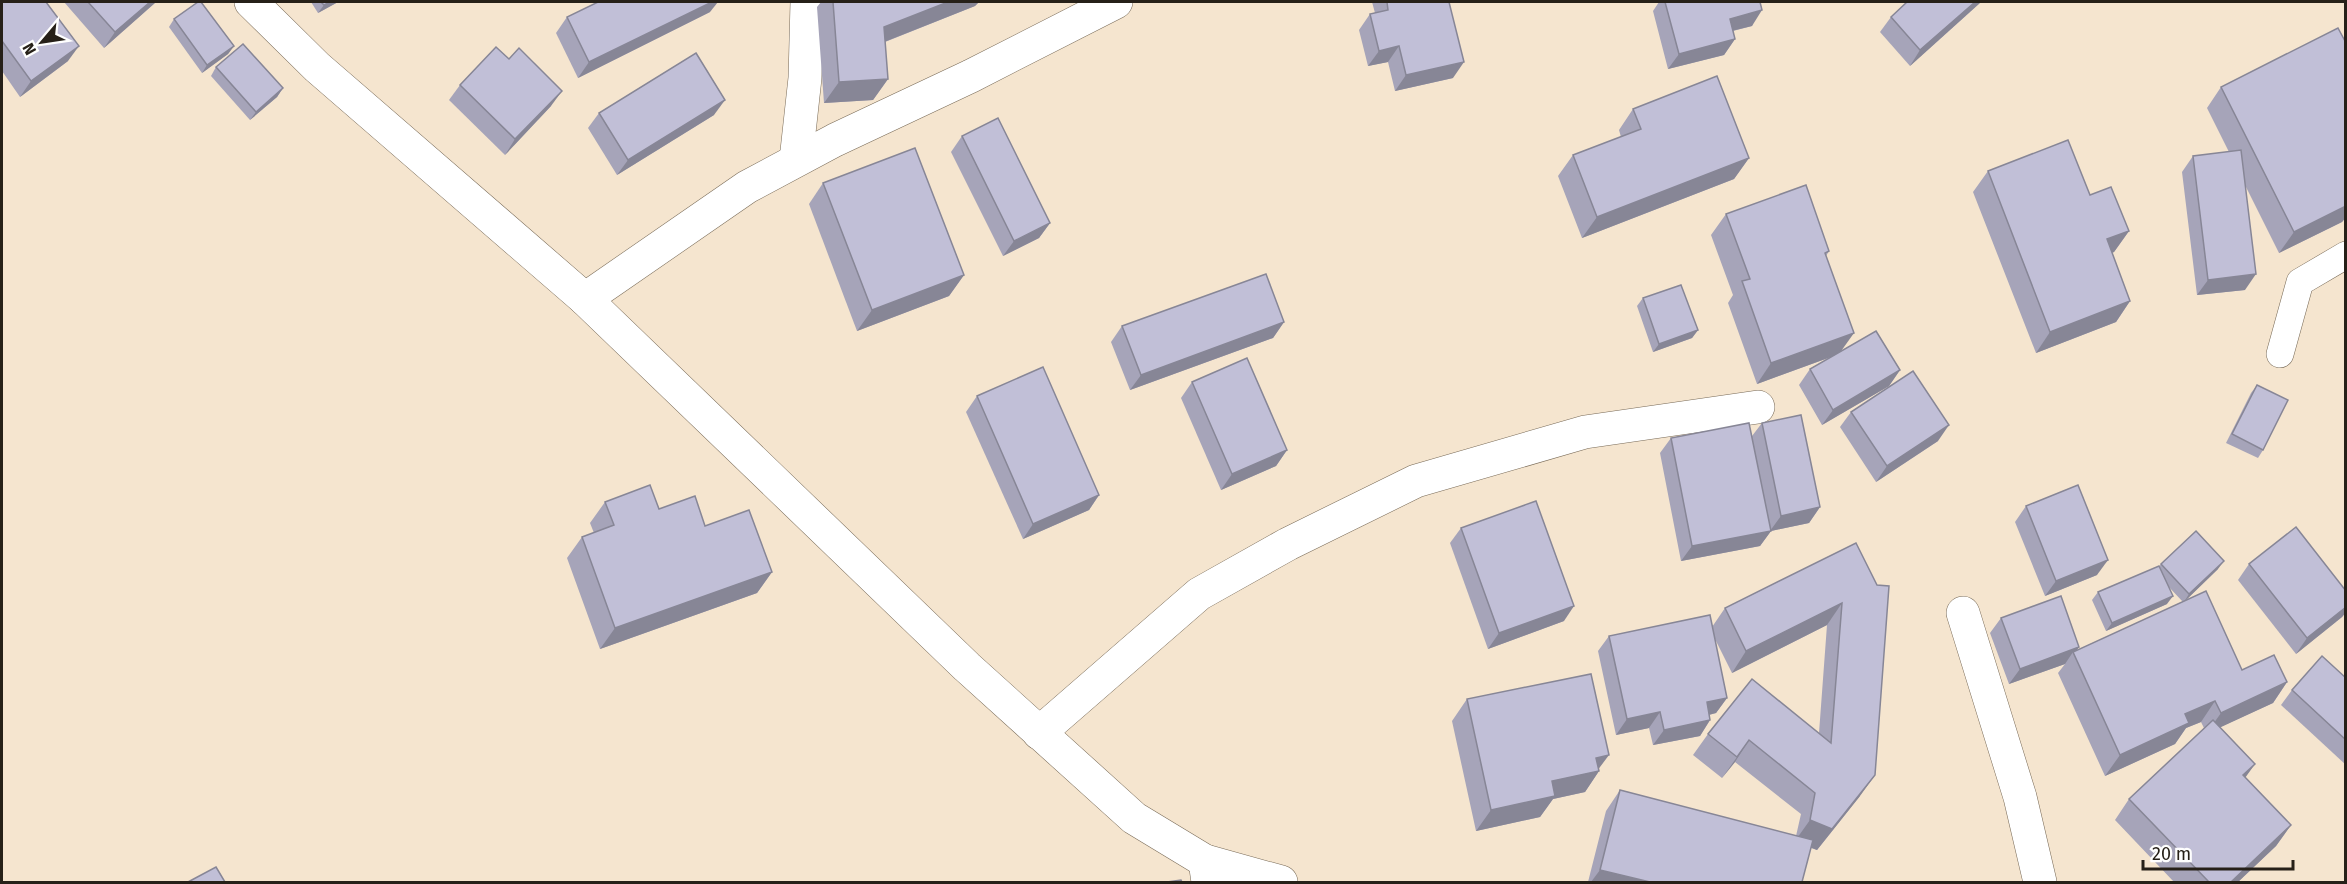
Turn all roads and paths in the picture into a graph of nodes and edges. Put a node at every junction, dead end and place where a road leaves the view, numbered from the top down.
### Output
1 (251, 2) edge
2 (807, 2) edge
3 (1116, 2) edge
4 (796, 160) junction
5 (2346, 255) edge
6 (585, 299) junction
7 (2280, 354) dead end
8 (1758, 407) dead end
9 (1963, 613) dead end
10 (1040, 733) junction
11 (1206, 872) edge
12 (1281, 882) edge
13 (2040, 882) edge

1 - 6 street
2 - 4 street
3 - 4 street
4 - 6 street
5 - 7 lane
6 - 10 street
8 - 10 street
9 - 13 street
10 - 11 street
11 - 12 street

